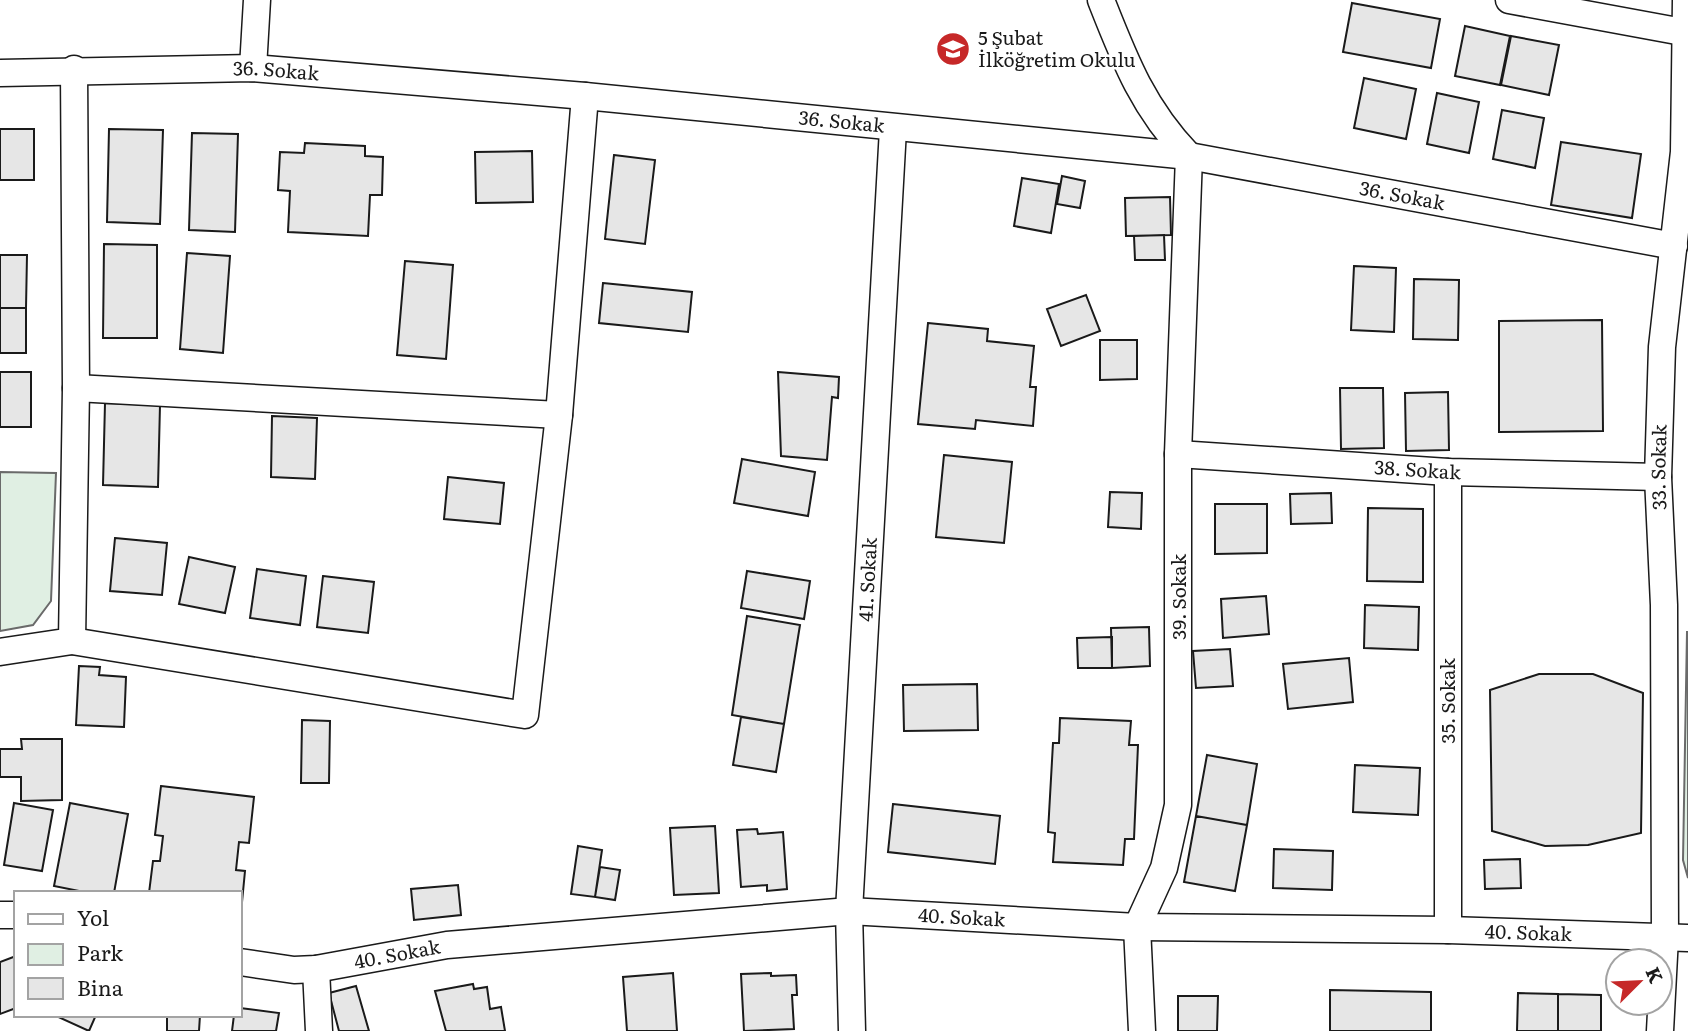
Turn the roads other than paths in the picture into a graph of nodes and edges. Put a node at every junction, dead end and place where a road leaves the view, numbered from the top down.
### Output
1 (257, 0) edge
2 (1101, 0) edge
3 (1509, 0) edge
4 (1686, 0) edge
5 (1686, 32) edge
6 (253, 68) junction
7 (74, 69) junction
8 (0, 73) edge
9 (585, 96) junction
10 (893, 129) junction
11 (1189, 156) junction
12 (1674, 246) junction
13 (76, 388) junction
14 (559, 415) junction
15 (1178, 454) junction
16 (1448, 472) junction
17 (1658, 477) junction
18 (1676, 605) edge
19 (72, 641) junction
20 (0, 652) edge
21 (849, 911) junction
22 (1137, 927) junction
23 (1448, 930) junction
24 (1676, 937) edge
25 (242, 962) edge
26 (316, 969) junction
27 (319, 1031) edge
28 (852, 1031) edge
29 (1142, 1031) edge
30 (1660, 1031) edge

1 - 6 street
2 - 11 street
3 - 5 street
4 - 5 street, 33. Sokak
5 - 12 street, 33. Sokak
6 - 7 street, 36. Sokak
6 - 9 street, 36. Sokak
7 - 8 street, 36. Sokak
7 - 13 street
9 - 10 street, 36. Sokak
9 - 14 street
10 - 11 street, 36. Sokak
10 - 21 street, 41. Sokak
11 - 12 street, 36. Sokak
11 - 15 street, 39. Sokak
12 - 17 street, 33. Sokak
13 - 14 street
13 - 19 street
14 - 19 street
15 - 16 street, 38. Sokak
15 - 22 street, 39. Sokak
16 - 17 street, 38. Sokak
16 - 23 street, 35. Sokak
17 - 18 street, 33. Sokak
18 - 24 street, 33. Sokak
19 - 20 street
21 - 22 street, 40. Sokak
21 - 26 street, 40. Sokak
21 - 28 street, 41. Sokak
22 - 23 street, 40. Sokak
22 - 29 street, 39. Sokak
23 - 24 street, 40. Sokak
24 - 30 street, 33. Sokak
25 - 26 street, 40. Sokak
26 - 27 street

